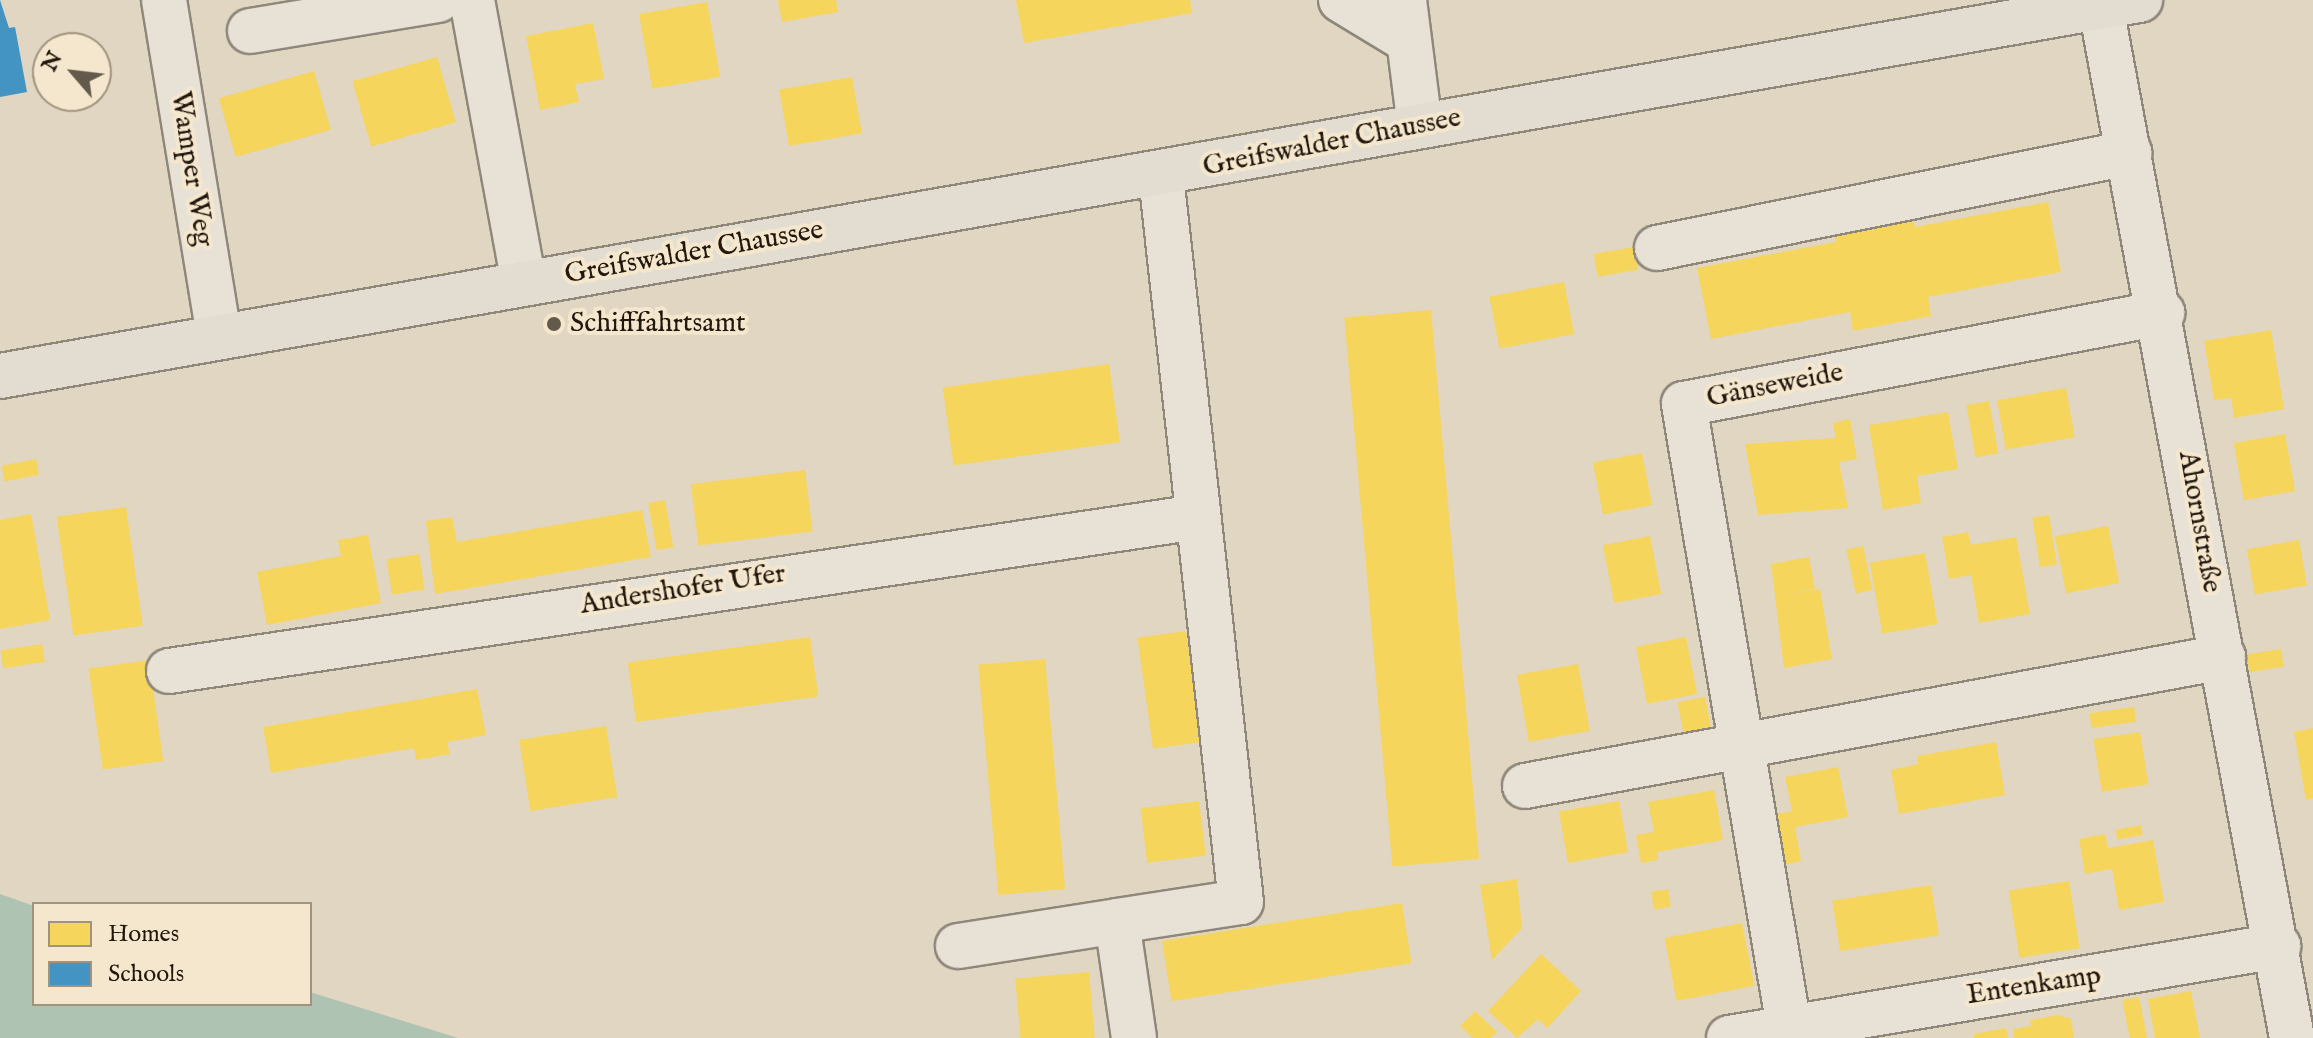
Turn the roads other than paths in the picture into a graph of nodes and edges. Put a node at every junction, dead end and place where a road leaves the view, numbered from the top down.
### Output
1 (164, 0) edge
2 (438, 0) edge
3 (472, 0) edge
4 (1341, 0) edge
5 (2120, 4) edge
6 (1406, 20) edge
7 (250, 31) dead end
8 (1420, 126) junction
9 (2130, 153) junction
10 (1161, 176) junction
11 (1657, 248) dead end
12 (524, 283) junction
13 (2162, 313) junction
14 (219, 337) junction
15 (0, 376) edge
16 (1197, 517) junction
17 (2223, 657) junction
18 (169, 671) dead end
19 (1739, 748) junction
20 (1525, 786) dead end
21 (1117, 921) junction
22 (958, 946) dead end
23 (2278, 946) junction
24 (1789, 1027) junction
25 (1134, 1038) edge
26 (1729, 1038) edge
27 (2292, 1038) edge

1 - 14 street, Wamper Weg
2 - 7 street
3 - 12 street, Greifswalder Chaussee
4 - 6 street
5 - 8 main road, Greifswalder Chaussee
5 - 9 street, Ahornstraße
6 - 8 street
8 - 10 main road, Greifswalder Chaussee
9 - 11 street
9 - 13 street, Ahornstraße
10 - 12 main road, Greifswalder Chaussee
10 - 16 street
12 - 14 main road, Greifswalder Chaussee
13 - 17 street, Ahornstraße
13 - 19 street, Gänseweide
14 - 15 main road, Greifswalder Chaussee
16 - 18 street, Andershofer Ufer
16 - 21 street
17 - 19 street
17 - 23 street, Ahornstraße
19 - 20 street
19 - 24 street
21 - 22 street
21 - 25 street
23 - 24 street, Entenkamp
23 - 27 street, Ahornstraße
24 - 26 street, Entenkamp

